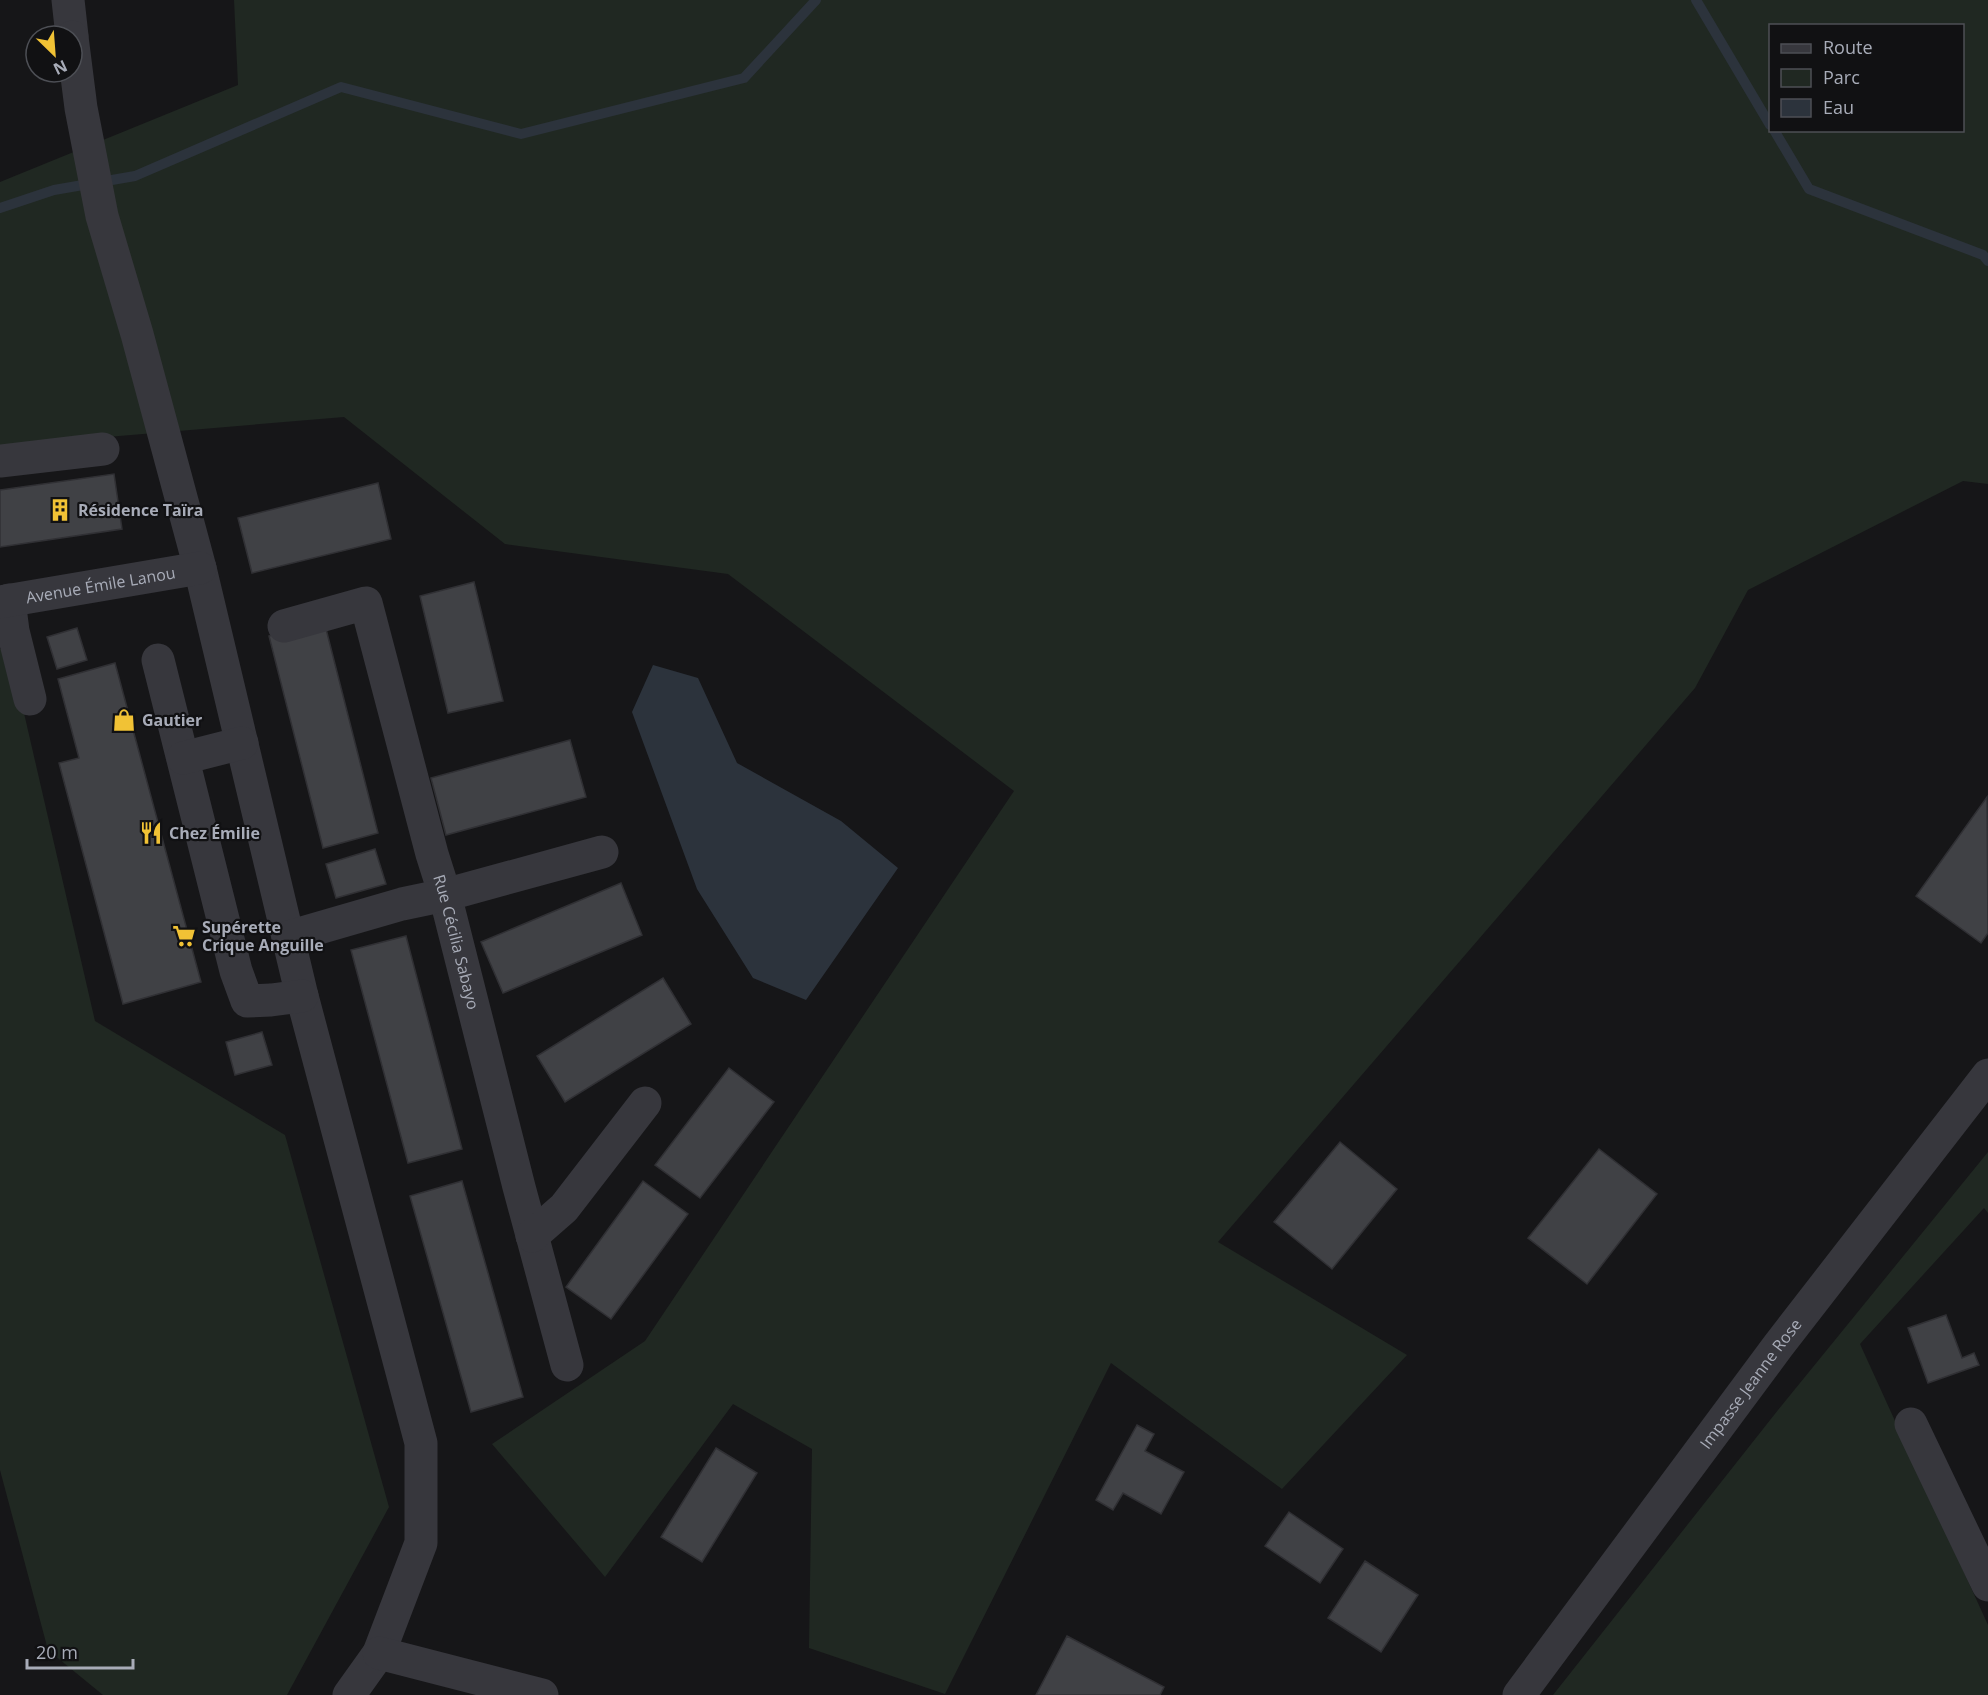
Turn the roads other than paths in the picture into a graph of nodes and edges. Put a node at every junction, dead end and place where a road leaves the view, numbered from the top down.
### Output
1 (68, 0) edge
2 (71, 24) edge
3 (78, 84) edge
4 (102, 449) dead end
5 (0, 461) edge
6 (200, 568) junction
7 (4, 601) edge
8 (284, 626) dead end
9 (158, 660) dead end
10 (30, 699) dead end
11 (242, 743) junction
12 (183, 759) junction
13 (602, 852) dead end
14 (445, 895) junction
15 (288, 937) junction
16 (302, 996) junction
17 (1988, 1076) edge
18 (645, 1102) dead end
19 (532, 1236) junction
20 (567, 1365) dead end
21 (1911, 1424) dead end
22 (1988, 1585) edge
23 (379, 1653) junction
24 (349, 1695) edge
25 (542, 1695) edge
26 (1519, 1695) edge

1 - 2 street
3 - 6 street
4 - 5 street
6 - 7 street, Avenue Émile Lanou
6 - 11 street
7 - 10 street
8 - 14 street, Rue Cécilia Sabayo
9 - 12 street
11 - 12 street
11 - 15 street
12 - 16 street
13 - 14 street
14 - 15 street
14 - 19 street, Rue Cécilia Sabayo
15 - 16 street
16 - 23 street
17 - 26 street, Impasse Jeanne Rose
18 - 19 street
19 - 20 street, Rue Cécilia Sabayo
21 - 22 street
23 - 24 street
23 - 25 street

